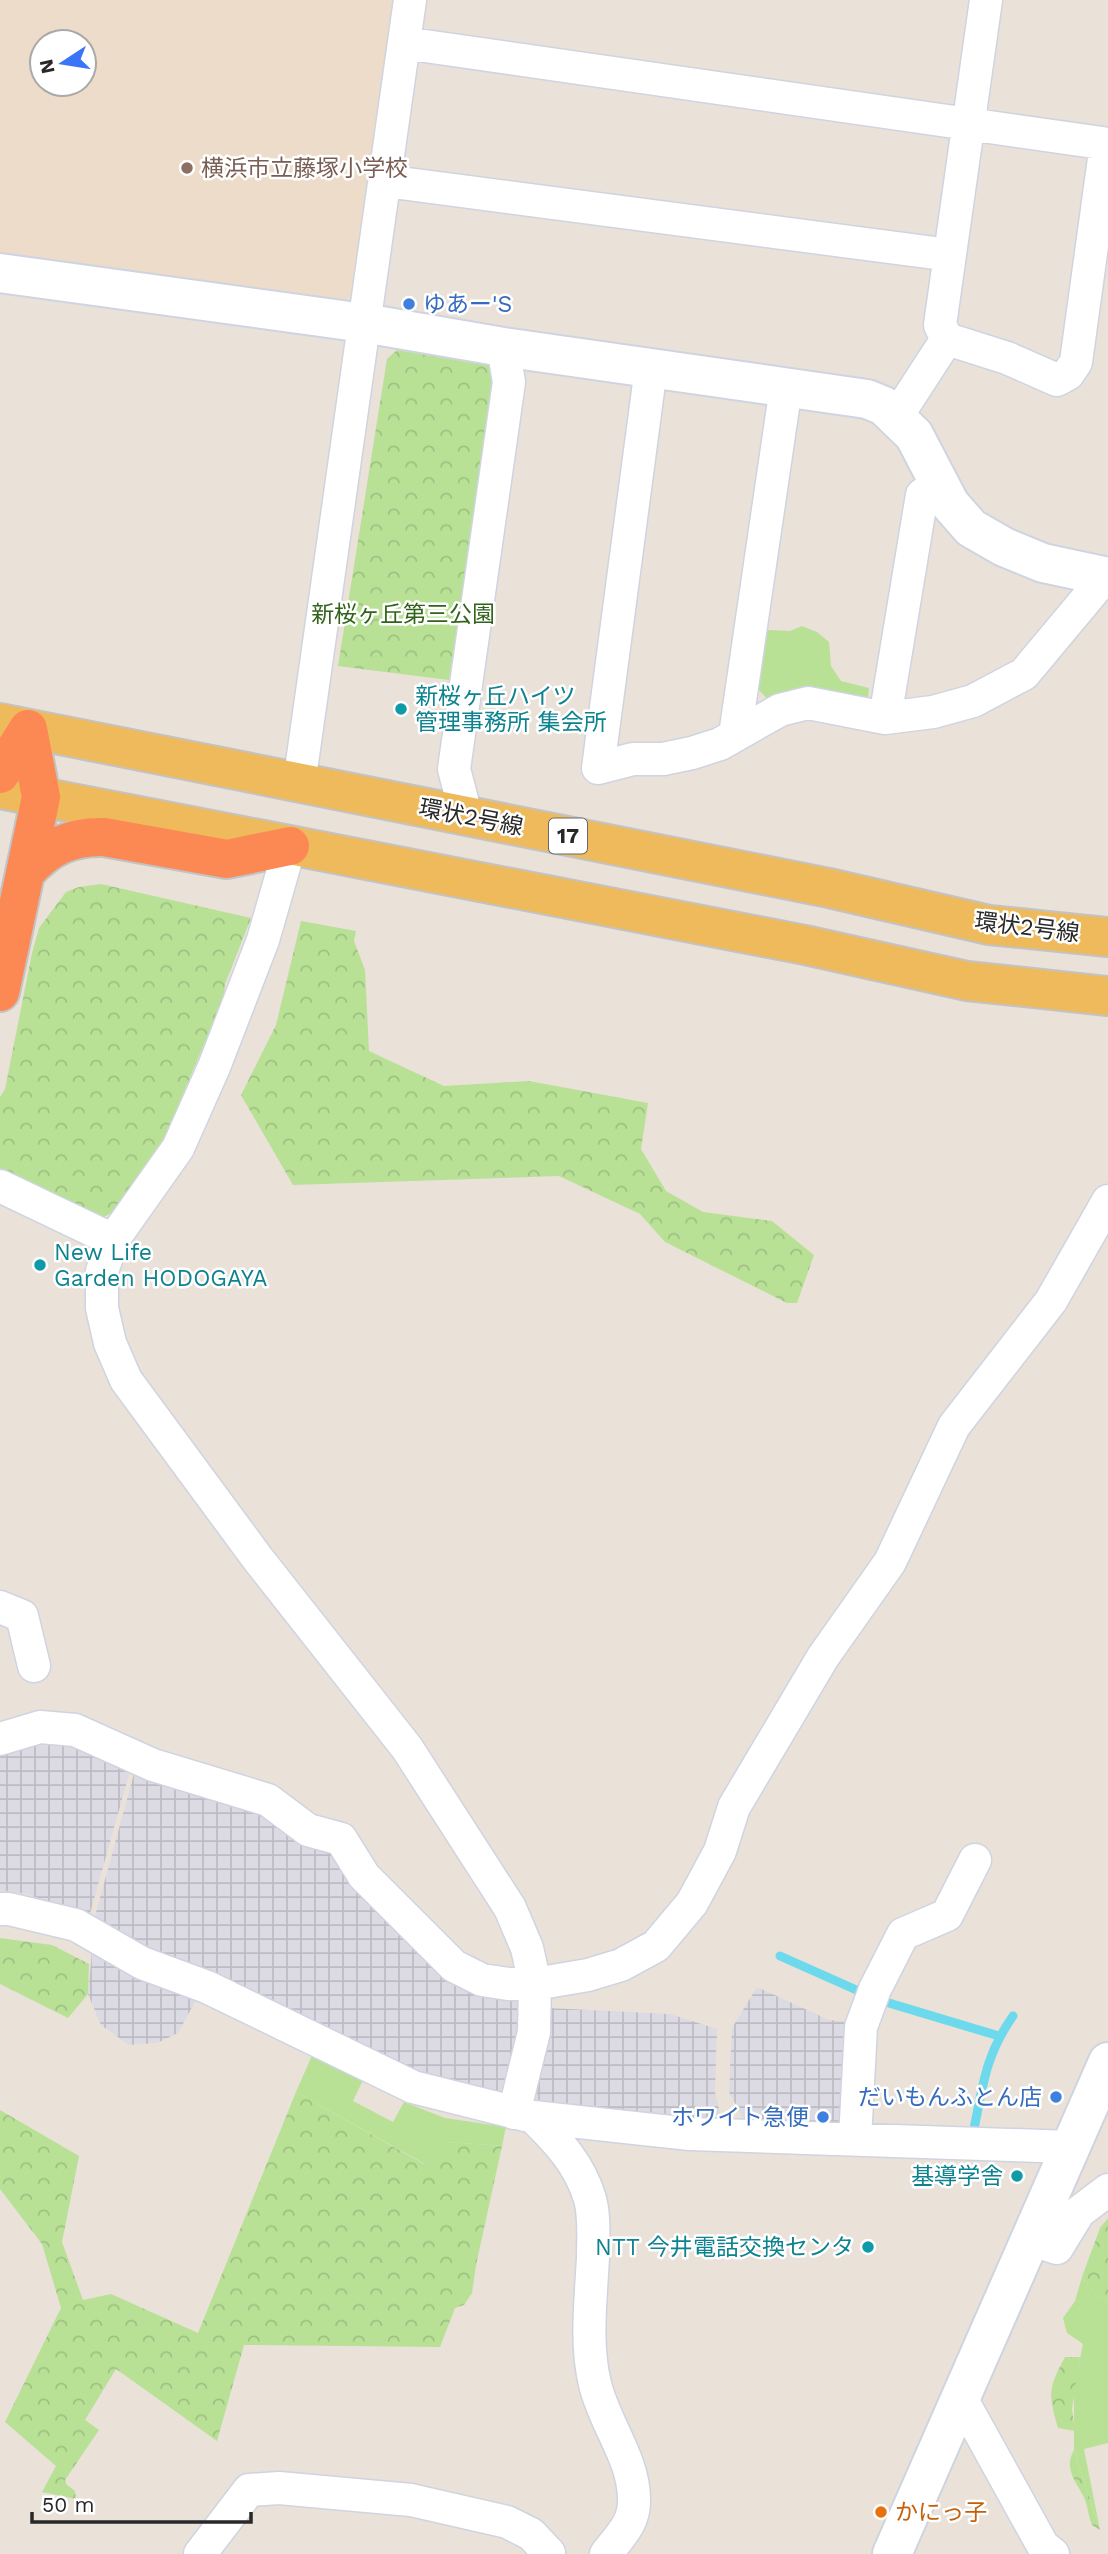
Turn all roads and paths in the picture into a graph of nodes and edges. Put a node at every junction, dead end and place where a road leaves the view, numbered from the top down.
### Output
1 (410, 0) edge
2 (986, 0) edge
3 (404, 43) junction
4 (969, 124) junction
5 (1107, 144) edge
6 (385, 181) junction
7 (950, 255) junction
8 (0, 273) edge
9 (1098, 280) edge
10 (364, 323) junction
11 (947, 339) junction
12 (503, 348) junction
13 (651, 368) junction
14 (786, 387) junction
15 (897, 416) junction
16 (940, 482) junction
17 (1107, 577) edge
18 (885, 718) junction
19 (14, 726) edge
20 (735, 735) junction
21 (0, 774) edge
22 (299, 784) junction
23 (0, 789) edge
24 (41, 797) junction
25 (466, 815) junction
26 (290, 846) junction
27 (26, 872) junction
28 (1108, 937) edge
29 (0, 992) edge
30 (1108, 996) edge
31 (0, 1186) edge
32 (1108, 1200) edge
33 (113, 1240) junction
34 (0, 1607) edge
35 (34, 1667) dead end
36 (0, 1739) edge
37 (975, 1860) dead end
38 (0, 1909) edge
39 (536, 1984) junction
40 (1108, 2062) edge
41 (523, 2115) junction
42 (855, 2139) junction
43 (1071, 2147) junction
44 (1108, 2190) edge
45 (1029, 2239) junction
46 (961, 2398) junction
47 (549, 2553) edge
48 (200, 2554) edge
49 (606, 2554) edge
50 (892, 2554) edge
51 (1053, 2554) edge

1 - 3 street
2 - 4 street
3 - 4 street
3 - 6 street
4 - 5 street
4 - 7 street
5 - 9 street
6 - 7 street
6 - 10 street
7 - 11 street
8 - 10 street
9 - 11 street
10 - 12 street
10 - 22 street
11 - 15 street
12 - 13 street
12 - 25 street
13 - 14 street
13 - 20 street
14 - 15 street
14 - 20 street
15 - 16 street
16 - 17 street
16 - 18 street
17 - 18 street
18 - 20 street
19 - 21 highway
19 - 22 main road, 環状2号線 / 17
19 - 24 highway
22 - 25 main road, 環状2号線 / 17
23 - 24 main road
24 - 26 main road
24 - 27 highway
25 - 28 main road, 環状2号線 / 17
26 - 27 highway
26 - 30 main road
26 - 33 street
27 - 29 highway
31 - 33 street
32 - 39 street
33 - 39 street
34 - 35 street
36 - 39 street
37 - 42 street
38 - 41 street
39 - 41 street
40 - 43 street
41 - 42 street
41 - 49 street
42 - 43 street
43 - 45 street
44 - 45 street
45 - 46 street
46 - 50 street
46 - 51 street
47 - 48 street

